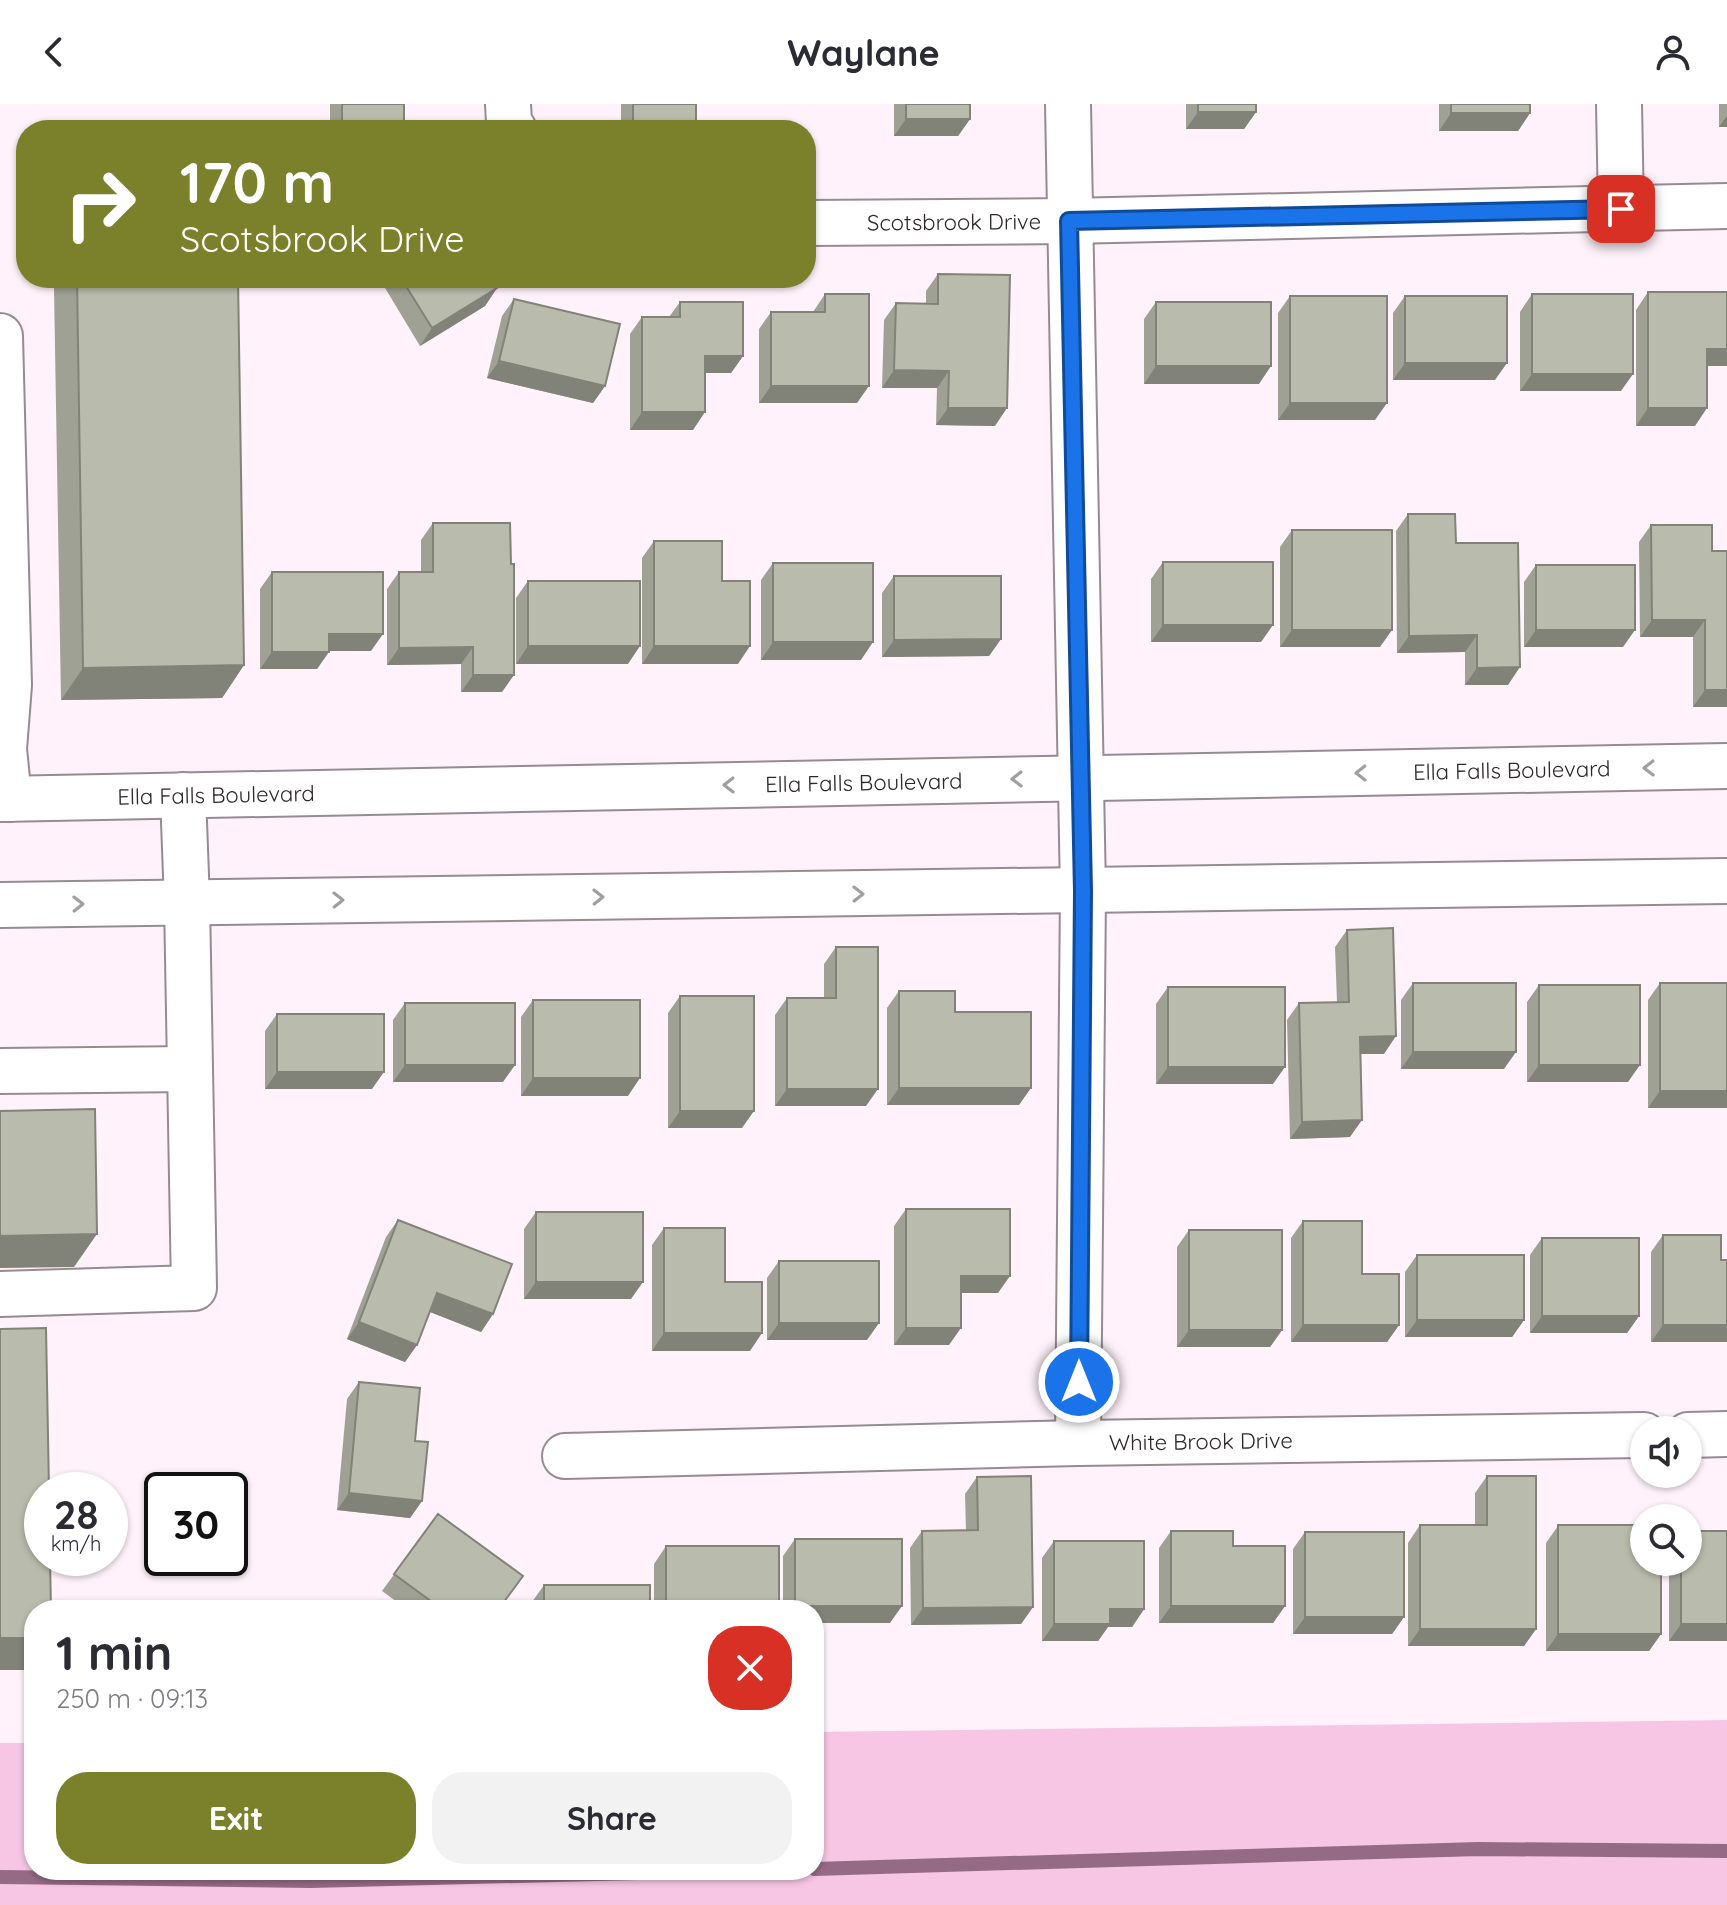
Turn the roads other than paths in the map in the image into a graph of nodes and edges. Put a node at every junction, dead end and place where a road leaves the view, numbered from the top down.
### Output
1 (1068, 104) edge
2 (1619, 104) edge
3 (1727, 206) edge
4 (1621, 209) junction
5 (1069, 221) junction
6 (816, 223) edge
7 (0, 336) edge
8 (1727, 766) edge
9 (1081, 778) junction
10 (183, 795) junction
11 (4, 799) edge
12 (1727, 881) edge
13 (1083, 891) junction
14 (187, 902) junction
15 (0, 905) edge
16 (190, 1069) junction
17 (0, 1071) edge
18 (0, 1294) edge
19 (1727, 1434) edge
20 (1630, 1435) edge
21 (1702, 1435) edge
22 (1078, 1443) junction
23 (565, 1456) dead end

1 - 5 street
2 - 4 street
3 - 4 street, Scotsbrook Drive
4 - 5 street, Scotsbrook Drive
5 - 6 street, Scotsbrook Drive
5 - 9 street
7 - 11 street
8 -> 9 street, Ella Falls Boulevard
9 -> 10 street, Ella Falls Boulevard
9 - 13 street
10 - 11 street, Ella Falls Boulevard
10 - 14 street
12 - 13 street
14 -> 13 street
13 - 22 street
15 -> 14 street
14 - 16 street
16 - 17 street
16 - 18 street
19 - 21 street
20 - 22 street, White Brook Drive
22 - 23 street, White Brook Drive

